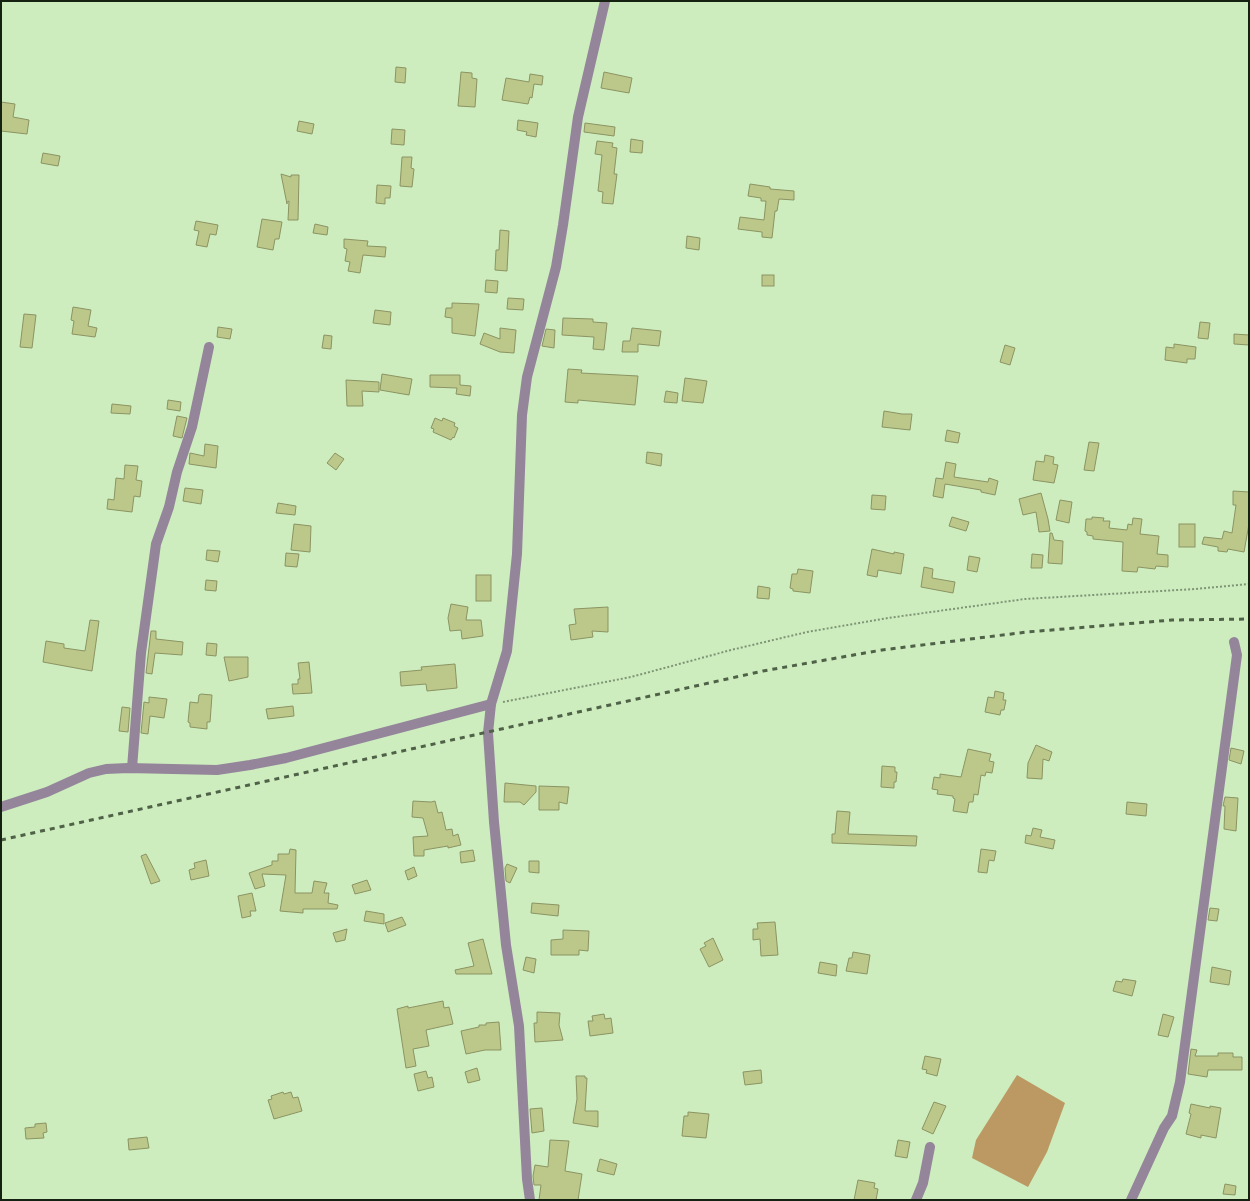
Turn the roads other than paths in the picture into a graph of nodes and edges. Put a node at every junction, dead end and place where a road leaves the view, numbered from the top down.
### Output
1 (605, 1) edge
2 (209, 347) dead end
3 (1234, 642) dead end
4 (490, 704) junction
5 (132, 768) junction
6 (1, 807) edge
7 (930, 1147) dead end
8 (530, 1200) edge
9 (916, 1200) edge
10 (1131, 1200) edge

1 - 4 street
2 - 5 street
3 - 10 street
4 - 5 street
4 - 8 street
5 - 6 street
7 - 9 street

